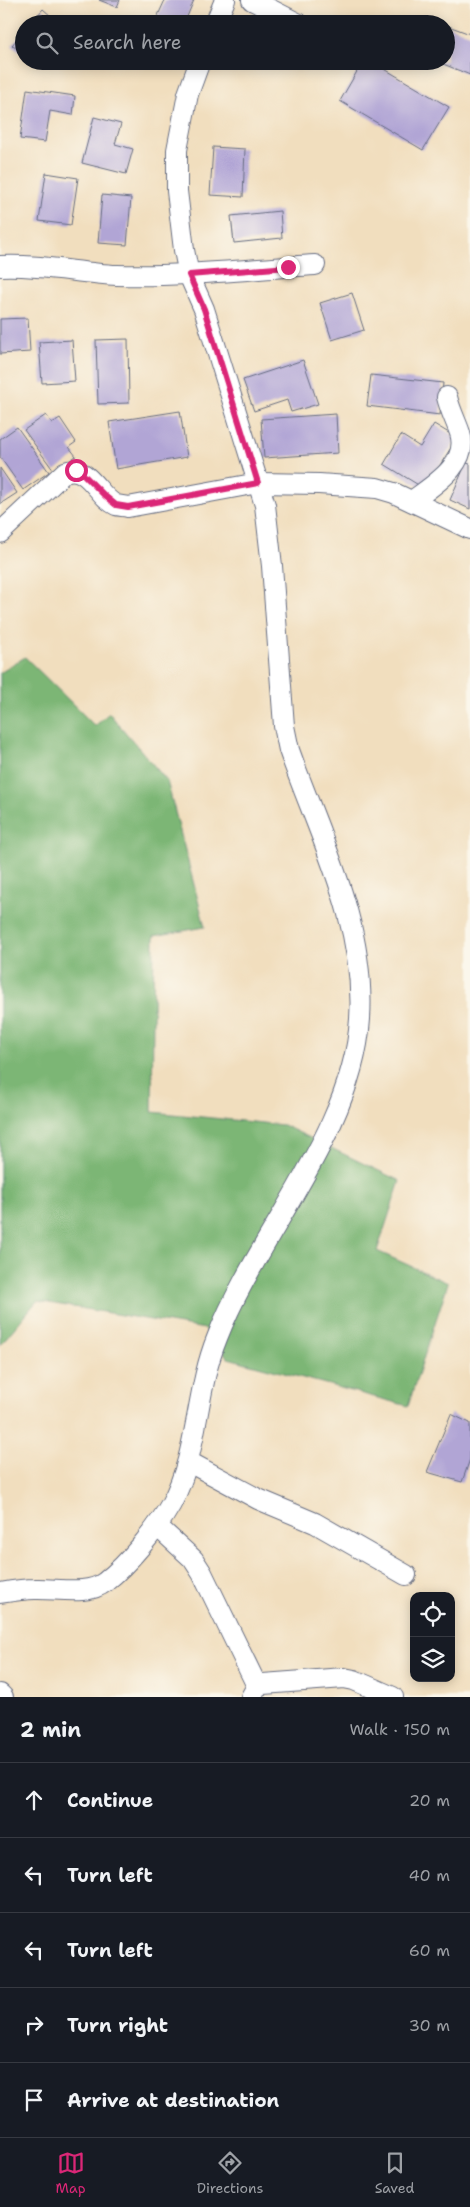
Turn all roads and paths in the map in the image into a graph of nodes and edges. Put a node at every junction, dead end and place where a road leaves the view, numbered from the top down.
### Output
1 (225, 0) edge
2 (252, 0) edge
3 (219, 15) edge
4 (281, 15) edge
5 (197, 70) edge
6 (314, 265) dead end
7 (0, 266) edge
8 (189, 275) junction
9 (447, 397) dead end
10 (258, 483) junction
11 (412, 501) junction
12 (470, 529) edge
13 (0, 533) edge
14 (189, 1462) junction
15 (157, 1526) junction
16 (406, 1575) dead end
17 (0, 1593) edge
18 (254, 1691) edge
19 (0, 1694) edge
20 (3, 1697) edge
21 (393, 1697) edge

1 - 3 street
2 - 4 street
5 - 8 street
6 - 8 street
7 - 8 street
8 - 10 street
9 - 11 street
10 - 11 street
10 - 13 street
10 - 14 street
11 - 12 street
14 - 15 street
14 - 16 street
15 - 17 street
15 - 18 street
18 - 21 street
19 - 20 street

